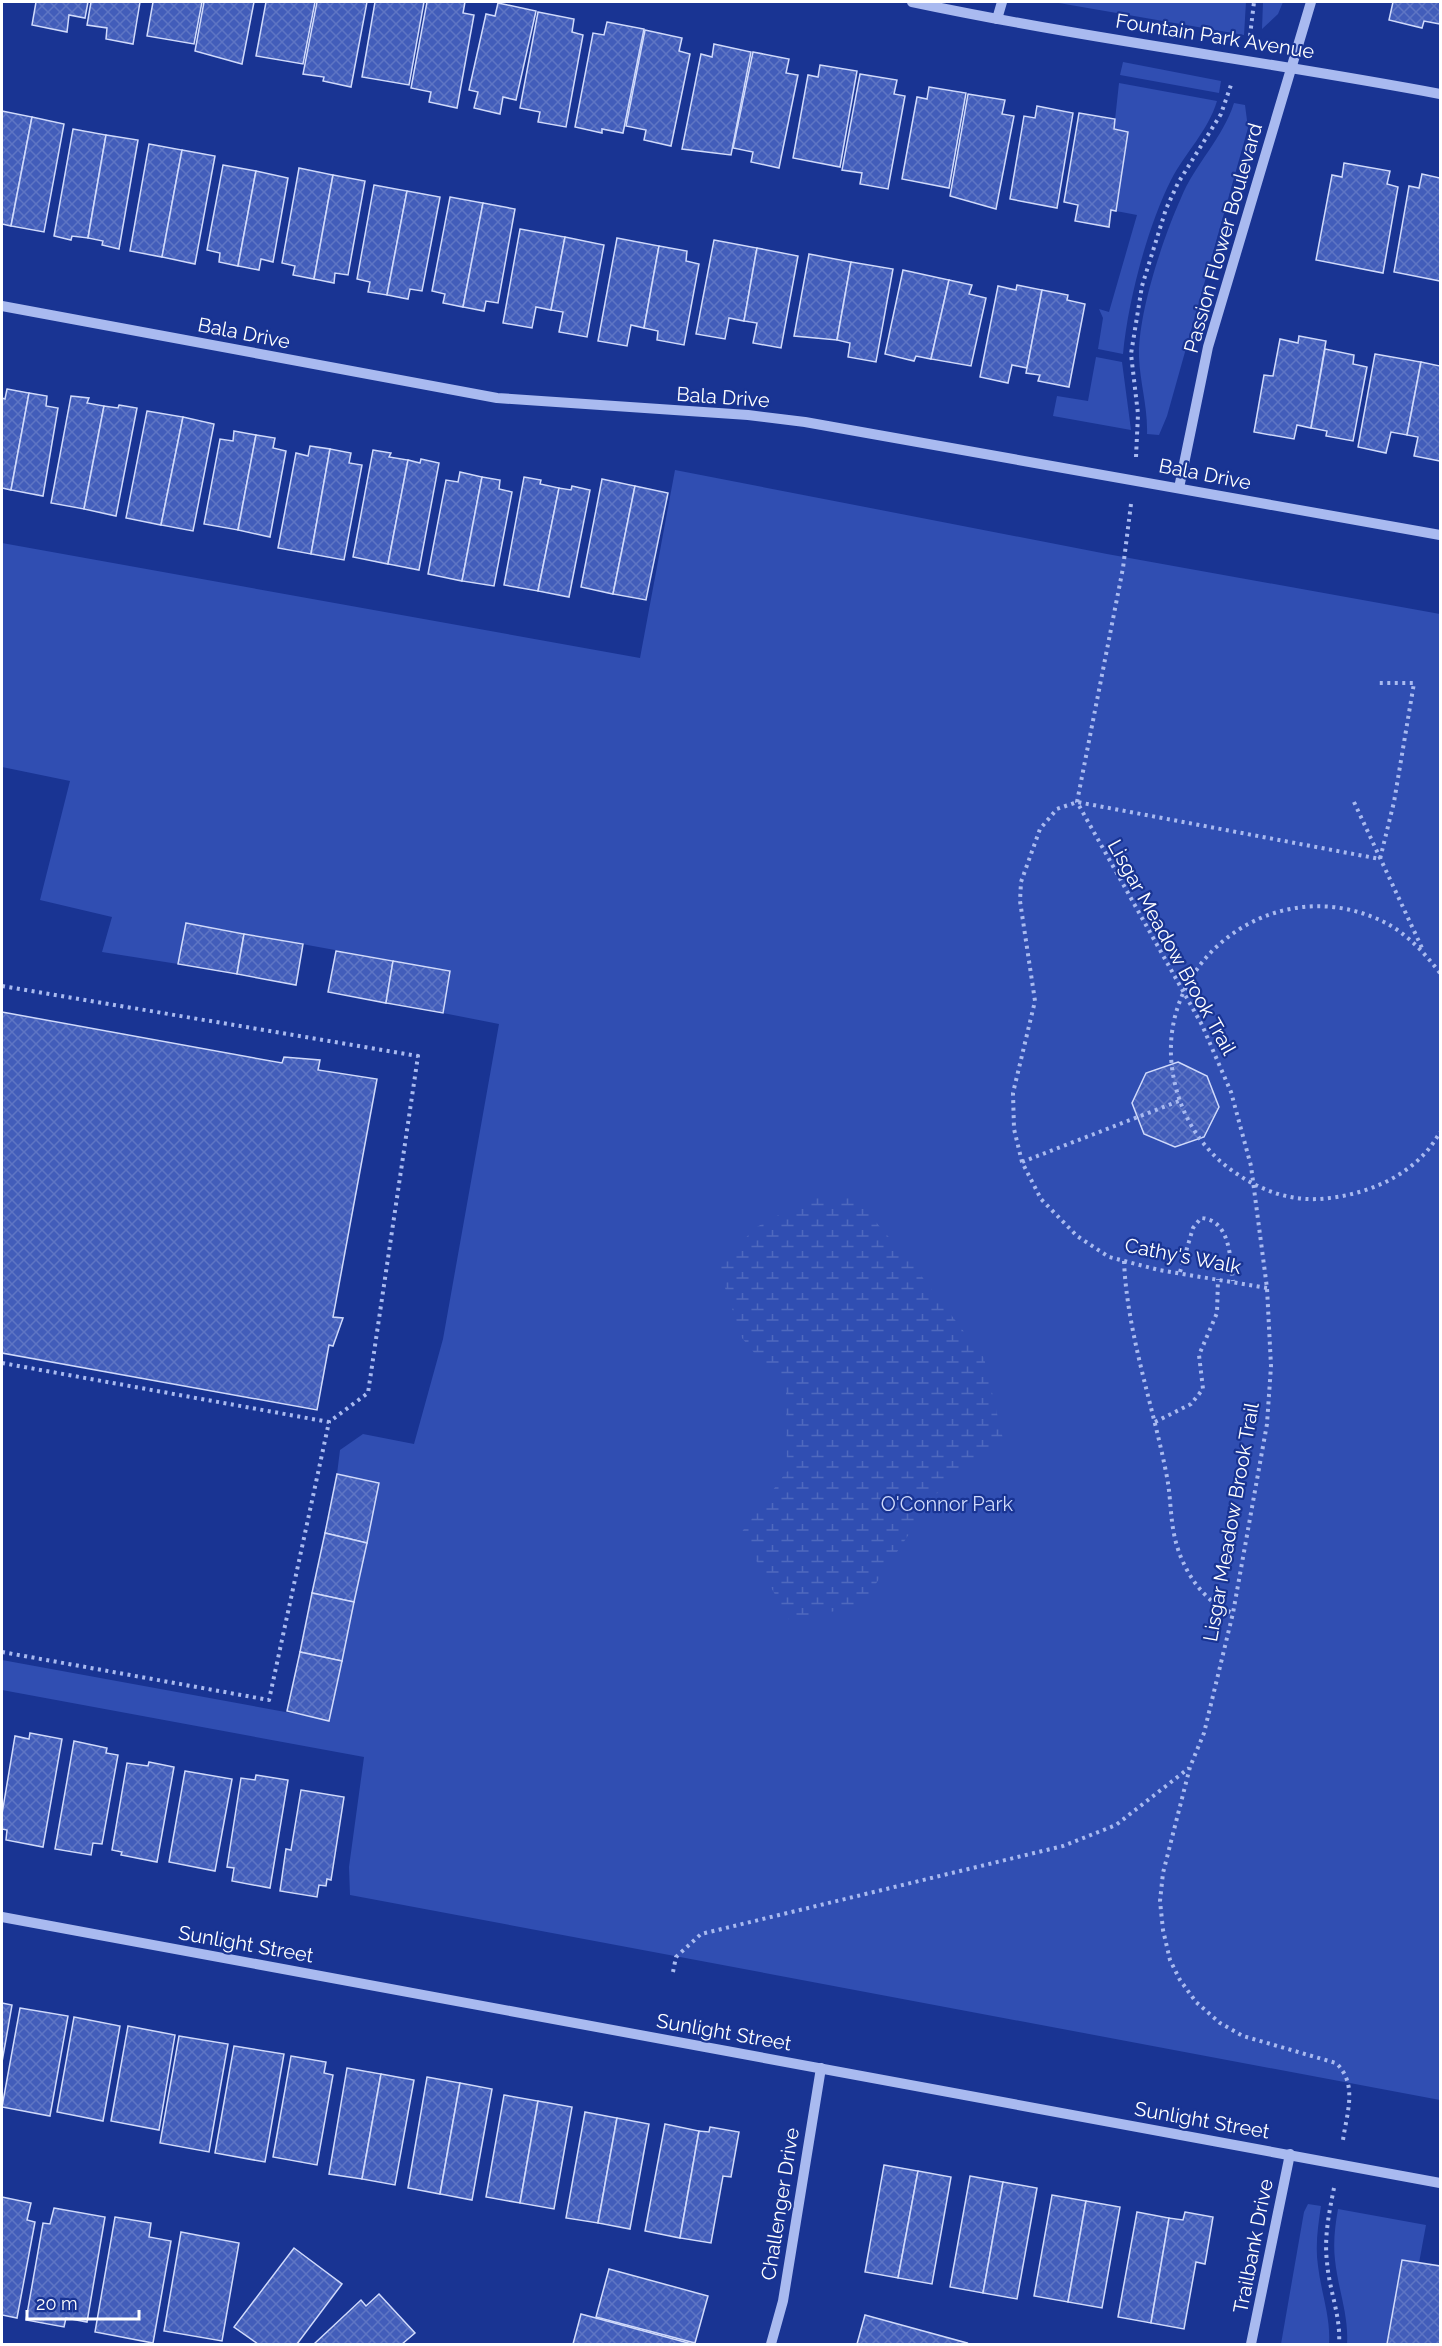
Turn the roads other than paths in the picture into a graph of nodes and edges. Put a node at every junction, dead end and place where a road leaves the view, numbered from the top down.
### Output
1 (912, 2) edge
2 (1002, 2) edge
3 (1311, 2) edge
4 (997, 20) junction
5 (1293, 66) junction
6 (1440, 94) edge
7 (2, 306) edge
8 (1179, 488) junction
9 (1440, 535) edge
10 (2, 1917) edge
11 (820, 2068) junction
12 (1290, 2154) junction
13 (1440, 2182) edge
14 (771, 2344) edge
15 (1251, 2344) edge

1 - 4 street, Fountain Park Avenue
2 - 4 street
3 - 5 street, Passion Flower Boulevard
4 - 5 street, Fountain Park Avenue
5 - 6 street, Fountain Park Avenue
5 - 8 street, Passion Flower Boulevard
7 - 8 street, Bala Drive
8 - 9 street, Bala Drive
10 - 11 street, Sunlight Street
11 - 12 street, Sunlight Street
11 - 14 street, Challenger Drive
12 - 13 street, Sunlight Street
12 - 15 street, Trailbank Drive

